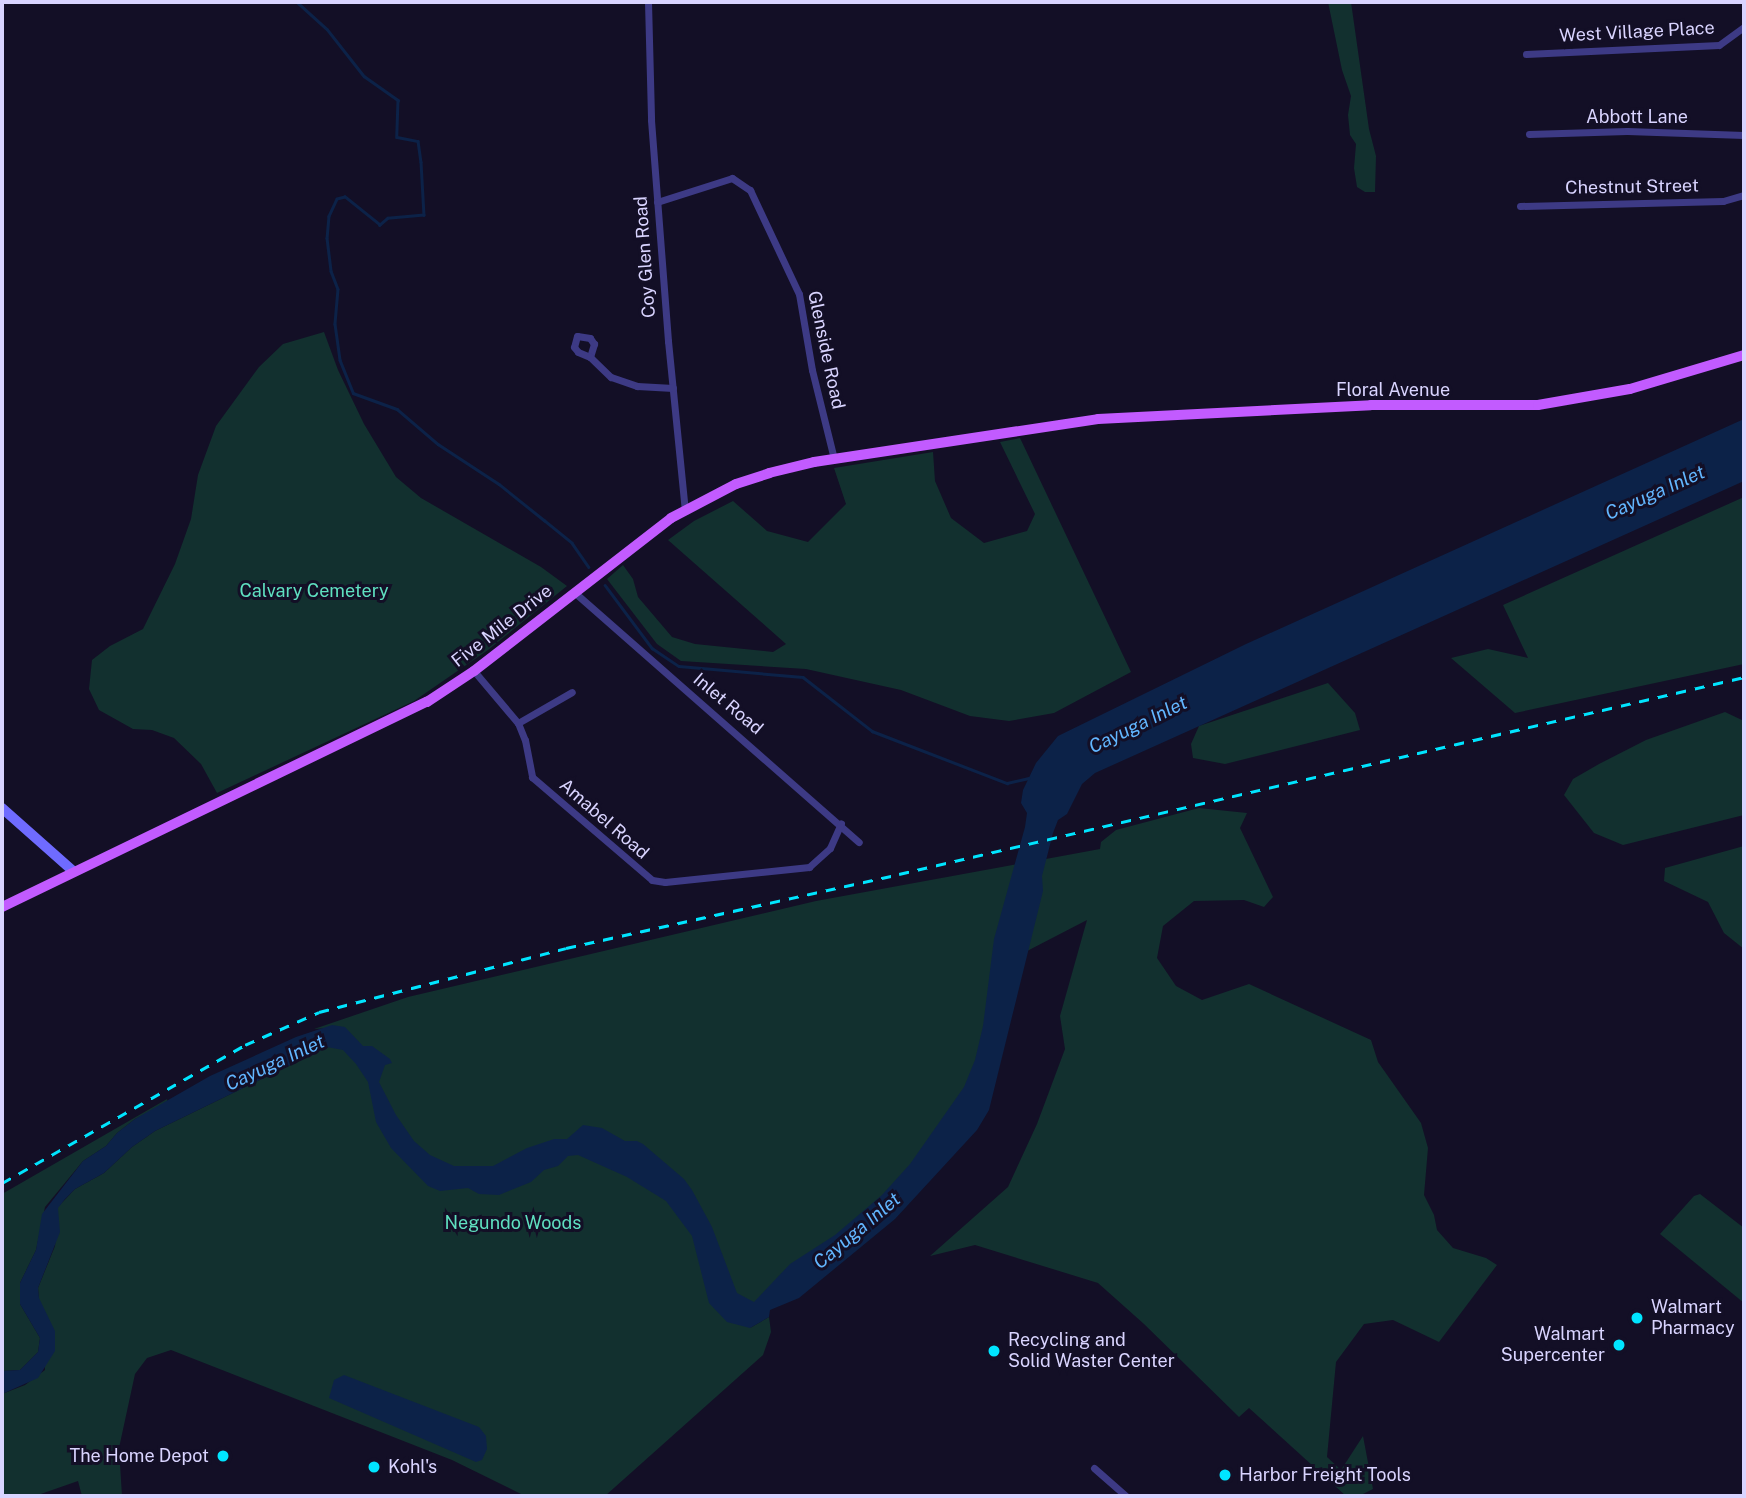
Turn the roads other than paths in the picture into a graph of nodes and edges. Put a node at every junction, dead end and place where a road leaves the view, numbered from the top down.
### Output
1 (648, 2) edge
2 (1744, 27) edge
3 (1526, 54) dead end
4 (1529, 134) dead end
5 (1744, 135) edge
6 (1744, 195) edge
7 (657, 202) junction
8 (1520, 206) dead end
9 (1744, 355) edge
10 (590, 356) dead end
11 (673, 388) junction
12 (1035, 426) joint
13 (834, 459) junction
14 (685, 510) junction
15 (575, 592) junction
16 (474, 671) junction
17 (572, 692) dead end
18 (518, 723) junction
19 (2, 808) edge
20 (841, 823) junction
21 (859, 842) dead end
22 (74, 871) junction
23 (2, 908) edge
24 (1094, 1468) dead end
25 (1126, 1496) edge

1 - 7 street, Coy Glen Road
2 - 3 street, West Village Place
4 - 5 street, Abbott Lane
6 - 8 street, Chestnut Street
7 - 11 street, Coy Glen Road
7 - 13 street, Glenside Road
9 - 12 main road, Floral Avenue
10 - 11 street
11 - 14 street, Coy Glen Road
12 - 13 main road, Five Mile Drive
13 - 14 main road, Five Mile Drive
14 - 15 main road, Five Mile Drive
15 - 16 main road, Five Mile Drive
15 - 20 street, Inlet Road
16 - 18 street, Amabel Road
16 - 22 main road, Five Mile Drive
17 - 18 street
18 - 20 street, Amabel Road
19 - 22 street
20 - 21 street, Inlet Road
22 - 23 main road, Five Mile Drive
24 - 25 street

